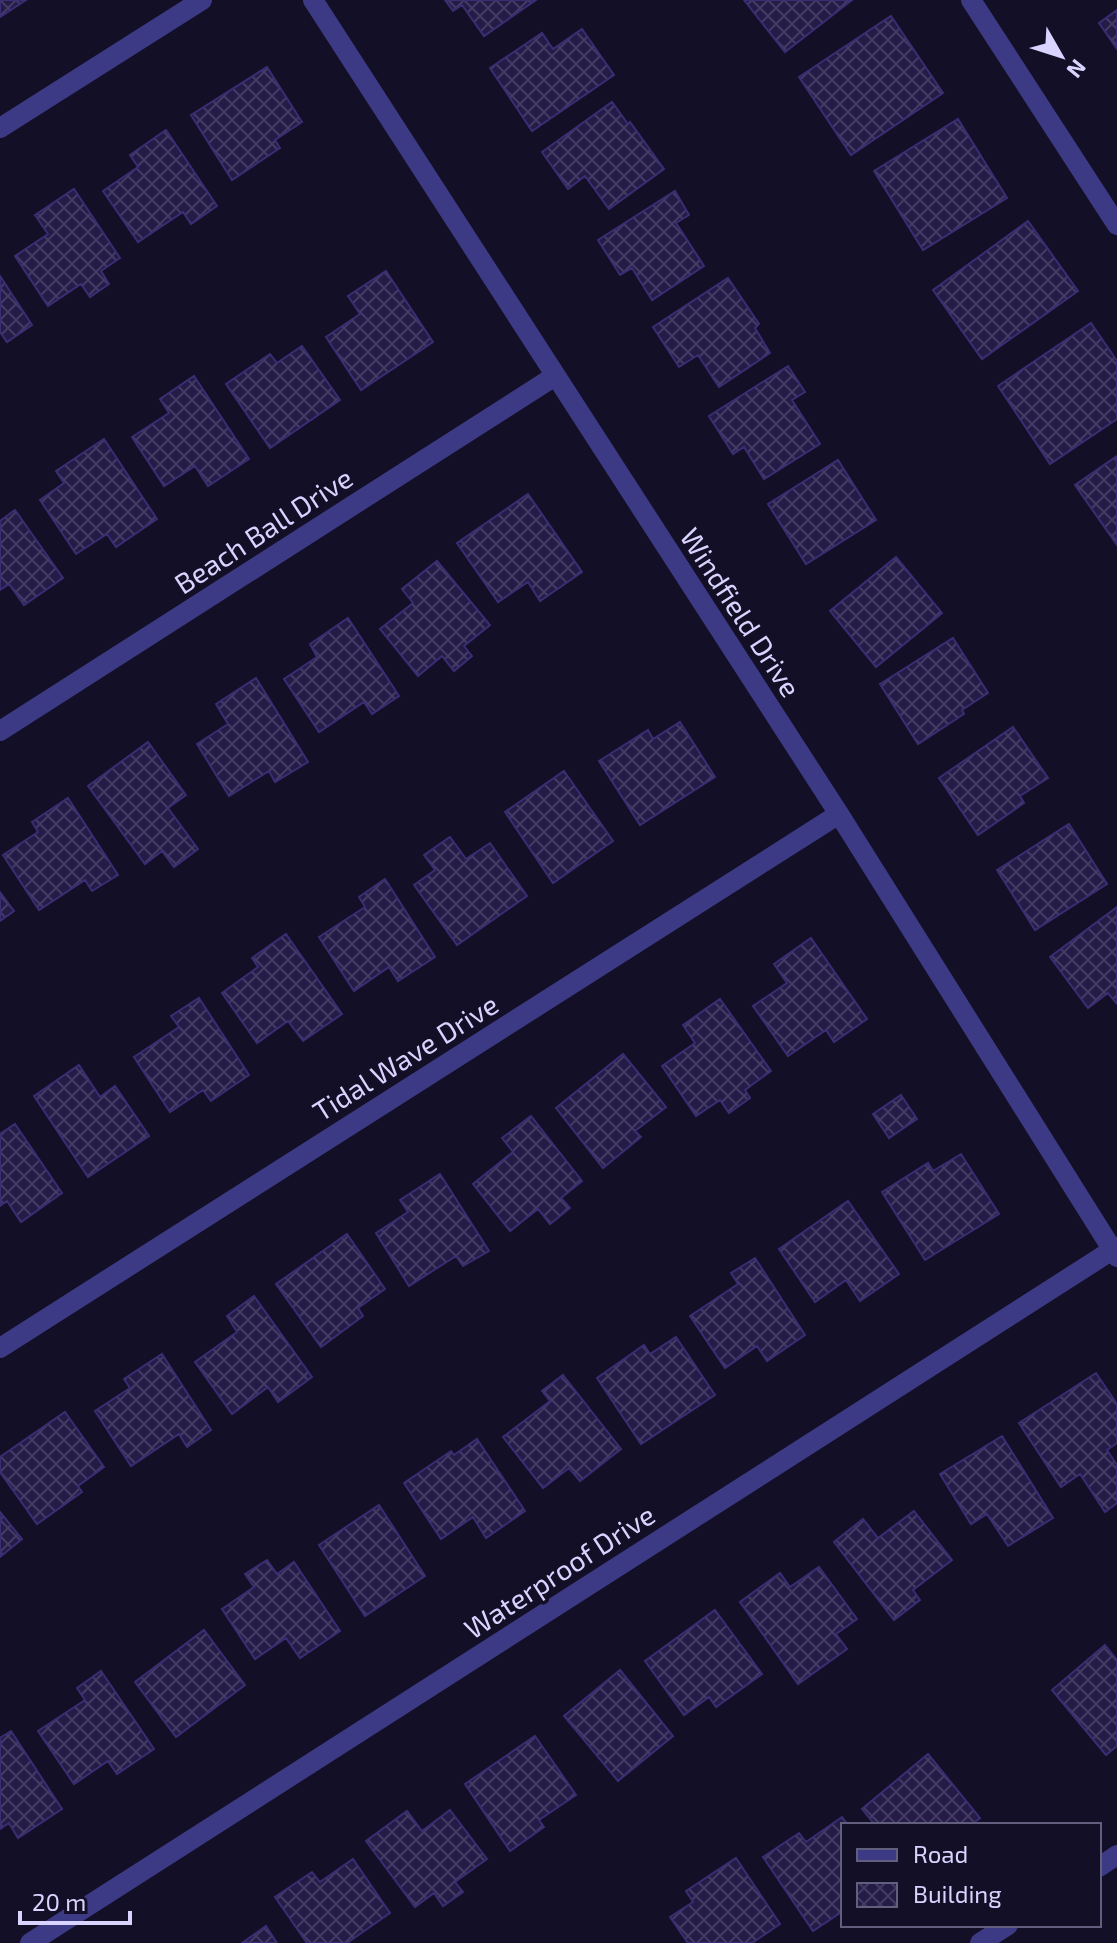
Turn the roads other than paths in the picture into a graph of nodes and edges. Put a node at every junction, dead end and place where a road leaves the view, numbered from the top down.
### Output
1 (202, 0) edge
2 (313, 0) edge
3 (971, 0) edge
4 (0, 128) edge
5 (1117, 225) edge
6 (555, 376) junction
7 (0, 731) edge
8 (839, 814) junction
9 (1115, 1251) edge
10 (0, 1348) edge
11 (1005, 1927) edge
12 (30, 1943) edge
13 (980, 1943) edge

1 - 4 street
2 - 6 street, Windfield Drive
3 - 5 street
6 - 7 street, Beach Ball Drive
6 - 8 street, Windfield Drive
8 - 9 street, Windfield Drive
8 - 10 street, Tidal Wave Drive
9 - 12 street, Waterproof Drive
11 - 13 street

